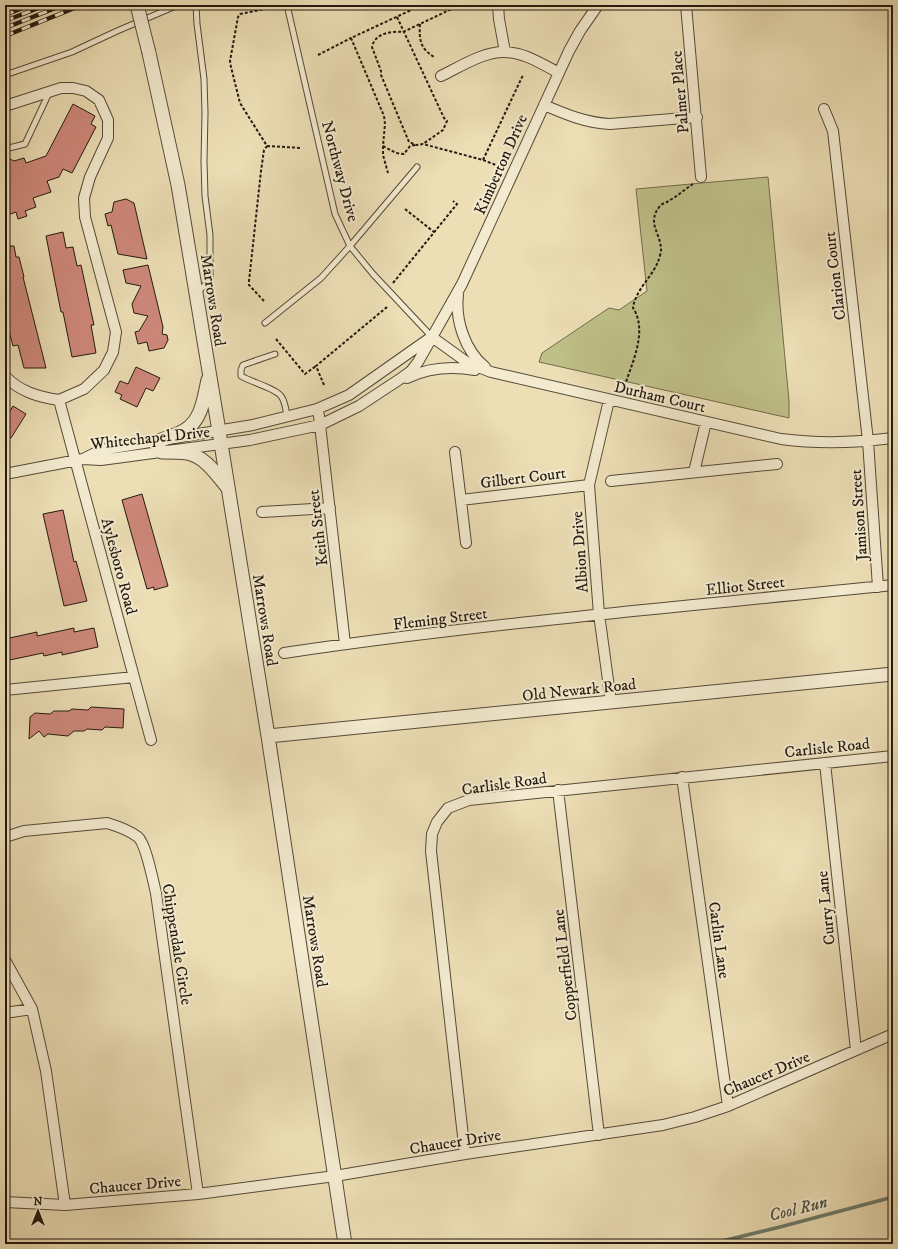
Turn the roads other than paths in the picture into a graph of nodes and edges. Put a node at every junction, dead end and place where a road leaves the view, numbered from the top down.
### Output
1 (137, 5) edge
2 (178, 5) edge
3 (196, 5) edge
4 (288, 5) edge
5 (498, 5) edge
6 (598, 5) edge
7 (686, 5) edge
8 (505, 52) junction
9 (559, 73) junction
10 (5, 75) edge
11 (440, 76) dead end
12 (50, 92) junction
13 (544, 105) junction
14 (5, 106) edge
15 (824, 109) dead end
16 (697, 117) junction
17 (5, 149) edge
18 (417, 167) dead end
19 (701, 177) road end
20 (350, 246) junction
21 (459, 291) junction
22 (196, 294) junction
23 (266, 323) dead end
24 (432, 337) junction
25 (275, 354) dead end
26 (491, 372) junction
27 (210, 374) junction
28 (5, 376) edge
29 (391, 385) junction
30 (59, 400) junction
31 (609, 400) junction
32 (317, 409) junction
33 (288, 418) junction
34 (706, 422) junction
35 (320, 425) junction
36 (220, 437) junction
37 (893, 438) edge
38 (868, 441) junction
39 (160, 446) junction
40 (456, 452) dead end
41 (79, 460) junction
42 (777, 464) dead end
43 (694, 472) junction
44 (5, 474) edge
45 (612, 481) dead end
46 (589, 485) junction
47 (228, 488) junction
48 (461, 500) junction
49 (330, 508) junction
50 (262, 512) dead end
51 (466, 544) dead end
52 (893, 585) edge
53 (878, 587) junction
54 (599, 614) junction
55 (345, 644) junction
56 (284, 653) dead end
57 (893, 674) edge
58 (134, 677) junction
59 (5, 690) edge
60 (611, 702) junction
61 (268, 736) junction
62 (151, 740) dead end
63 (893, 756) edge
64 (825, 763) junction
65 (682, 778) junction
66 (558, 790) junction
67 (5, 837) edge
68 (5, 960) edge
69 (32, 1009) junction
70 (5, 1012) edge
71 (893, 1034) edge
72 (856, 1050) junction
73 (728, 1106) junction
74 (599, 1135) junction
75 (465, 1154) junction
76 (335, 1176) junction
77 (198, 1194) junction
78 (5, 1202) edge
79 (65, 1205) junction
80 (345, 1244) edge

1 - 22 street, Marrows Road, bridge
2 - 10 lane
3 - 22 lane
4 - 20 lane, Northway Drive
5 - 8 street
6 - 9 street, Kimberton Drive
7 - 16 street, Palmer Place
8 - 9 street
8 - 11 street
9 - 13 street, Kimberton Drive
12 - 14 street
12 - 17 lane
12 - 30 street
13 - 16 street
13 - 21 street, Kimberton Drive
15 - 38 street, Clarion Court
16 - 19 street, Palmer Place
18 - 20 lane
20 - 23 lane
20 - 24 lane, Northway Drive
21 - 24 street, Kimberton Drive
21 - 26 street
22 - 27 street, Marrows Road
24 - 26 street, Durham Court
24 - 29 street, Kimberton Drive
24 - 32 street, Kimberton Drive
25 - 33 lane
26 - 29 street
26 - 31 street, Durham Court
27 - 36 street, Marrows Road
27 - 39 street
28 - 30 street
29 - 35 street, Kimberton Drive
30 - 41 street, Aylesboro Road
31 - 34 street, Durham Court
31 - 46 street, Albion Drive
32 - 33 street, Kimberton Drive
32 - 35 street, Keith Street
33 - 36 street, Kimberton Drive
34 - 38 street, Durham Court
34 - 43 street
35 - 36 street, Kimberton Drive
35 - 49 street, Keith Street
36 - 39 street, Whitechapel Drive
36 - 47 street, Marrows Road
37 - 38 street, Durham Court
38 - 53 street, Jamison Street
39 - 41 street, Whitechapel Drive
39 - 47 street
40 - 48 street, Gilbert Court
41 - 44 street, Whitechapel Drive
41 - 58 street, Aylesboro Road
42 - 43 street
43 - 45 street
46 - 48 street, Gilbert Court
46 - 54 street, Albion Drive
47 - 61 street, Marrows Road
48 - 51 street, Gilbert Court
49 - 50 street
49 - 55 street, Keith Street
52 - 53 street, Elliot Street
53 - 54 street, Elliot Street
54 - 55 street, Fleming Street
54 - 60 street, Albion Drive
55 - 56 street, Fleming Street
57 - 60 street, Old Newark Road
58 - 59 street
58 - 62 street, Aylesboro Road
60 - 61 street, Old Newark Road
61 - 76 street, Marrows Road
63 - 64 street, Carlisle Road
64 - 65 street, Carlisle Road
64 - 72 street, Curry Lane
65 - 66 street, Carlisle Road
65 - 73 street, Carlin Lane
66 - 74 street, Copperfield Lane
66 - 75 street, Carlisle Road
67 - 77 street, Chippendale Circle
68 - 69 street
69 - 70 street
69 - 79 street
71 - 72 street, Chaucer Drive
72 - 73 street, Chaucer Drive
73 - 74 street, Chaucer Drive
74 - 75 street, Chaucer Drive
75 - 76 street, Chaucer Drive
76 - 77 street, Chaucer Drive
76 - 80 street, Marrows Road
77 - 79 street, Chaucer Drive
78 - 79 street, Chaucer Drive

